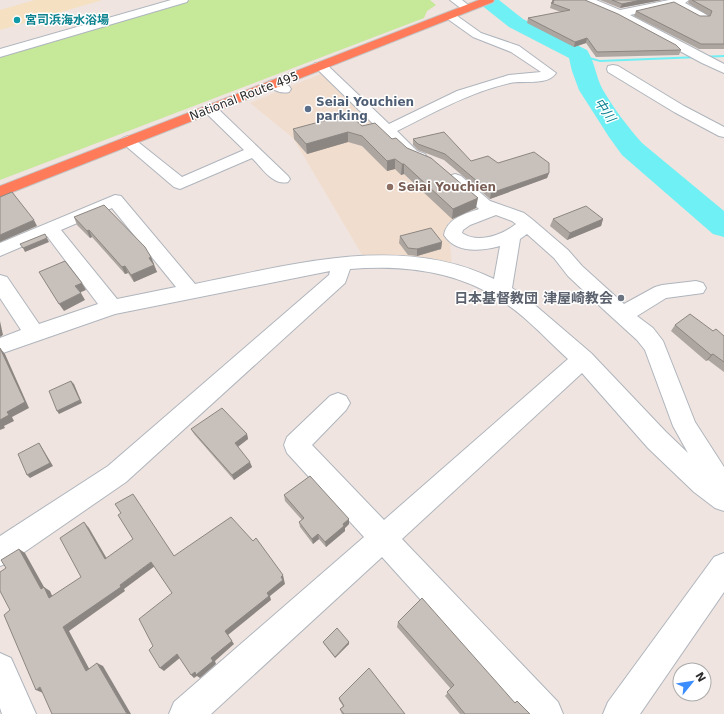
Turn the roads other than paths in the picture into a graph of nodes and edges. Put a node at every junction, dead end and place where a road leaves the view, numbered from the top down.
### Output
1 (183, 0) edge
2 (455, 0) edge
3 (586, 0) edge
4 (645, 0) edge
5 (680, 1) edge
6 (485, 2) edge
7 (657, 6) junction
8 (467, 8) junction
9 (619, 14) junction
10 (673, 14) edge
11 (449, 15) junction
12 (703, 17) edge
13 (0, 53) edge
14 (320, 66) junction
15 (613, 69) dead end
16 (724, 69) edge
17 (210, 109) junction
18 (388, 130) junction
19 (724, 134) edge
20 (128, 141) junction
21 (253, 152) junction
22 (282, 179) dead end
23 (0, 192) edge
24 (496, 209) junction
25 (50, 228) junction
26 (519, 230) junction
27 (0, 250) edge
28 (342, 264) junction
29 (0, 282) edge
30 (696, 288) dead end
31 (190, 291) junction
32 (502, 291) junction
33 (112, 307) junction
34 (622, 315) junction
35 (34, 334) junction
36 (0, 346) edge
37 (583, 359) junction
38 (338, 403) dead end
39 (724, 491) edge
40 (724, 499) edge
41 (383, 538) junction
42 (0, 552) edge
43 (724, 567) edge
44 (0, 669) edge
45 (19, 714) edge
46 (186, 714) edge
47 (546, 714) edge
48 (620, 714) edge

1 - 13 street
2 - 8 street
3 - 9 street
4 - 7 street
5 - 7 street
5 - 12 street
6 - 8 highway, National Route 495
7 - 9 street
7 - 10 street
8 - 11 highway, National Route 495
9 - 16 street
11 - 14 highway, National Route 495
11 - 18 street
14 - 17 highway, National Route 495
14 - 18 street
15 - 19 street
17 - 20 highway, National Route 495
17 - 21 street
18 - 24 street
20 - 21 street
20 - 23 highway, National Route 495
21 - 22 street
24 - 26 street
24 - 26 street
25 - 27 street
25 - 31 street
25 - 33 street
26 - 32 street
26 - 34 street
28 - 31 street
28 - 32 street
28 - 42 street
29 - 35 street
30 - 34 street
31 - 33 street
32 - 37 street
33 - 35 street
34 - 39 street
35 - 36 street
37 - 40 street
37 - 41 street
38 - 41 street
41 - 46 street
41 - 47 street
43 - 48 street
44 - 45 street

